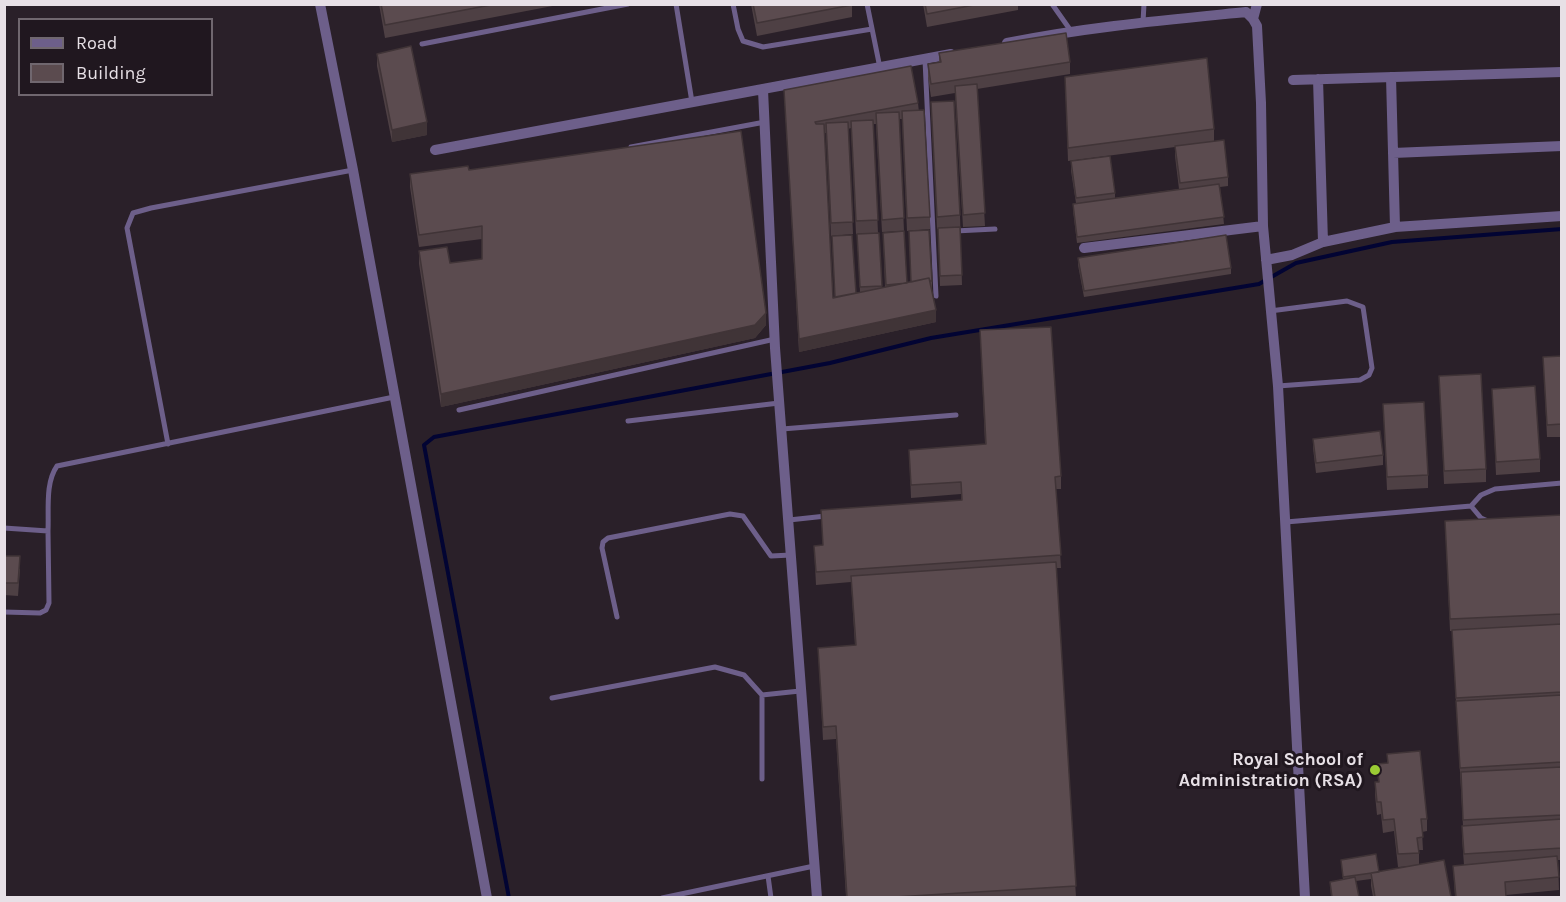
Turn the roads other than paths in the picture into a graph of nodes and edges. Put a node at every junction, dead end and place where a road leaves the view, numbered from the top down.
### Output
1 (320, 4) edge
2 (628, 4) edge
3 (676, 4) edge
4 (733, 4) edge
5 (867, 4) edge
6 (1052, 4) edge
7 (1143, 4) edge
8 (1257, 4) edge
9 (1248, 12) edge
10 (1143, 22) junction
11 (872, 29) junction
12 (1071, 31) junction
13 (422, 44) dead end
14 (991, 46) edge
15 (958, 53) edge
16 (925, 60) junction
17 (880, 68) junction
18 (1562, 72) edge
19 (1391, 77) junction
20 (1318, 79) junction
21 (1293, 80) dead end
22 (763, 90) junction
23 (693, 103) junction
24 (765, 122) junction
25 (1562, 146) edge
26 (627, 147) edge
27 (435, 150) dead end
28 (1393, 153) junction
29 (353, 170) junction
30 (1562, 216) edge
31 (1263, 226) junction
32 (1395, 227) junction
33 (995, 229) dead end
34 (933, 232) junction
35 (922, 233) edge
36 (1323, 242) junction
37 (1084, 248) dead end
38 (1266, 264) junction
39 (936, 296) edge
40 (1270, 311) junction
41 (762, 331) edge
42 (771, 343) junction
43 (1278, 386) junction
44 (394, 398) junction
45 (779, 399) junction
46 (459, 410) dead end
47 (956, 415) dead end
48 (628, 421) dead end
49 (782, 429) junction
50 (168, 444) junction
51 (1562, 483) edge
52 (1471, 506) junction
53 (836, 515) edge
54 (789, 520) junction
55 (1286, 522) junction
56 (1500, 524) edge
57 (4, 528) edge
58 (48, 531) junction
59 (791, 555) junction
60 (4, 612) edge
61 (617, 617) dead end
62 (802, 691) junction
63 (762, 695) junction
64 (552, 698) dead end
65 (762, 779) dead end
66 (814, 866) junction
67 (768, 876) junction
68 (487, 897) edge
69 (662, 897) edge
70 (771, 897) edge
71 (817, 897) edge
72 (1305, 897) edge

1 - 29 street
2 - 13 lane
3 - 23 lane
4 - 11 lane
5 - 11 lane
6 - 12 lane
7 - 10 lane
8 - 9 street
9 - 10 street
9 - 31 street
10 - 12 street
11 - 17 lane
12 - 14 street
15 - 16 street
16 - 17 street
16 - 34 lane
17 - 22 street
18 - 19 street
19 - 20 street
19 - 28 street
20 - 21 street
20 - 36 street
22 - 23 street
22 - 24 street
23 - 27 street
24 - 26 lane
24 - 42 street
25 - 28 street
28 - 32 street
29 - 44 street
29 - 50 lane
30 - 32 street
31 - 37 street
31 - 38 street
32 - 36 street
33 - 34 lane
34 - 35 lane
34 - 39 lane
36 - 38 street
38 - 40 street
40 - 43 street
40 - 43 lane
41 - 42 lane
42 - 45 street
42 - 46 lane
43 - 55 street
44 - 50 lane
44 - 68 street
45 - 48 lane
45 - 49 street
47 - 49 lane
49 - 54 street
50 - 58 lane
51 - 52 lane
52 - 55 lane
52 - 56 lane
53 - 54 lane
54 - 59 street
55 - 72 street
57 - 58 lane
58 - 60 lane
59 - 61 lane
59 - 62 street
62 - 63 lane
62 - 66 street
63 - 64 lane
63 - 65 lane
66 - 67 lane
66 - 71 street
67 - 69 lane
67 - 70 lane

